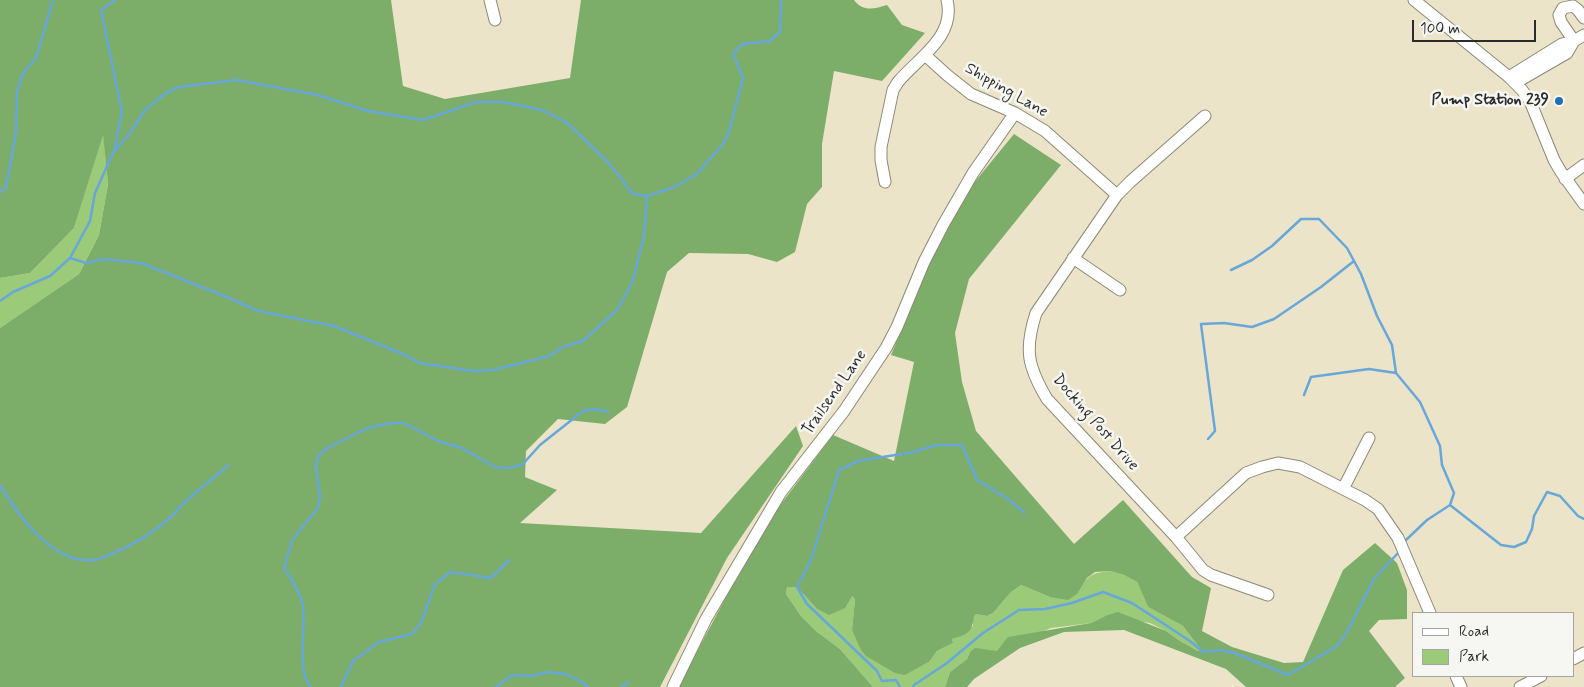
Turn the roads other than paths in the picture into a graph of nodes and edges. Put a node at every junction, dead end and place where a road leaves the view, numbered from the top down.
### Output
1 (490, 0) edge
2 (947, 0) edge
3 (1414, 0) edge
4 (1584, 18) edge
5 (495, 20) dead end
6 (1579, 38) edge
7 (925, 55) junction
8 (1512, 80) junction
9 (1015, 113) junction
10 (1205, 116) dead end
11 (1584, 165) edge
12 (1565, 179) junction
13 (885, 182) dead end
14 (1117, 195) junction
15 (1584, 204) edge
16 (1073, 258) junction
17 (1120, 290) dead end
18 (1369, 438) dead end
19 (1343, 489) junction
20 (1176, 537) junction
21 (1268, 595) dead end
22 (1430, 612) edge
23 (1540, 677) edge
24 (672, 687) edge
25 (1520, 687) edge

1 - 5 street
2 - 7 street
3 - 8 street
4 - 6 street
6 - 8 street
7 - 9 street, Shipping Lane
7 - 13 street
8 - 12 street
9 - 14 street, Shipping Lane
9 - 24 street, Trailsend Lane
10 - 14 street, Docking Post Drive
11 - 12 street
12 - 15 street
14 - 16 street, Docking Post Drive
16 - 17 street
16 - 20 street, Docking Post Drive
18 - 19 street
19 - 20 street
19 - 22 street
20 - 21 street, Docking Post Drive
23 - 25 street

